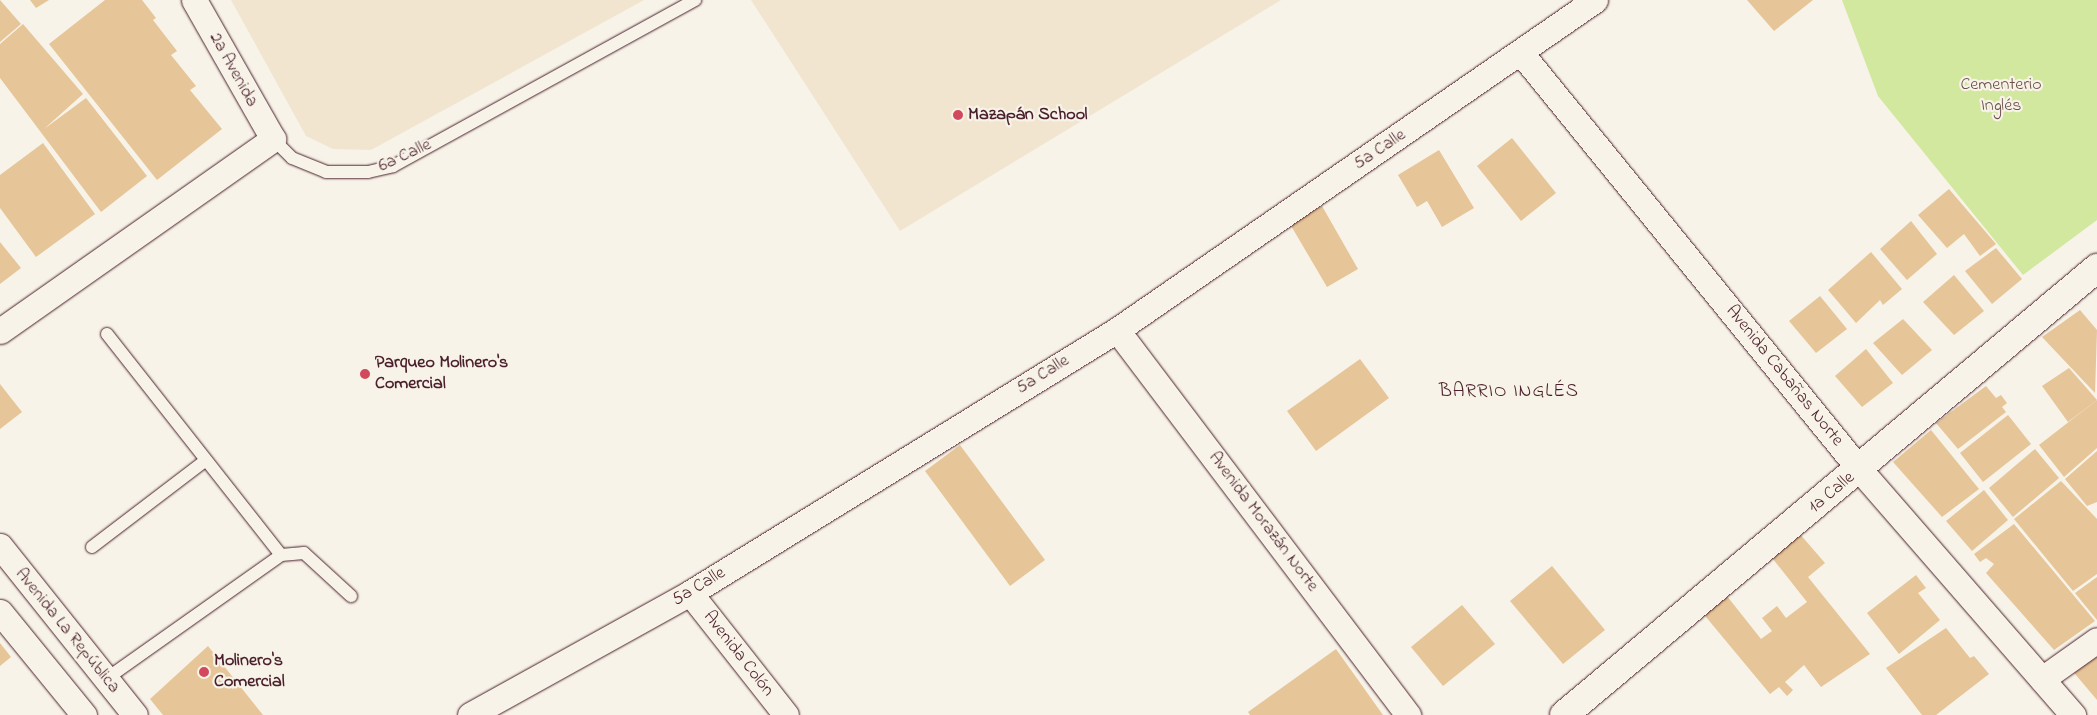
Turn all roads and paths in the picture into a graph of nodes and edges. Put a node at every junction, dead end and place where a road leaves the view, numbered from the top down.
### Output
1 (194, 0) edge
2 (695, 0) edge
3 (1595, 0) edge
4 (1521, 53) junction
5 (273, 139) junction
6 (2097, 268) edge
7 (1117, 330) junction
8 (0, 331) edge
9 (107, 334) dead end
10 (206, 460) junction
11 (1860, 470) junction
12 (0, 546) edge
13 (92, 547) dead end
14 (281, 555) junction
15 (690, 593) junction
16 (351, 596) dead end
17 (0, 612) edge
18 (2097, 640) edge
19 (106, 679) junction
20 (2042, 679) junction
21 (84, 715) edge
22 (134, 715) edge
23 (470, 715) edge
24 (786, 715) edge
25 (1408, 715) edge
26 (1564, 715) edge
27 (2073, 715) edge

1 - 5 street, 2a Avenida
2 - 5 lane, 6a Calle
3 - 4 street, 5a Calle
4 - 7 street, 5a Calle
4 - 11 street, Avenida Cabañas Norte
5 - 8 street
6 - 11 street, 1a Calle
7 - 15 street, 5a Calle
7 - 25 street, Avenida Morazán Norte
9 - 10 lane
10 - 13 lane
10 - 14 lane
11 - 20 street, Avenida Cabañas Norte
11 - 26 street, 1a Calle
12 - 19 street, Avenida La República
14 - 16 lane
14 - 19 lane
15 - 23 street, 5a Calle
15 - 24 street, Avenida Colón
17 - 21 street
18 - 20 street
19 - 22 street, Avenida La República
20 - 27 street, Avenida Cabañas Norte

